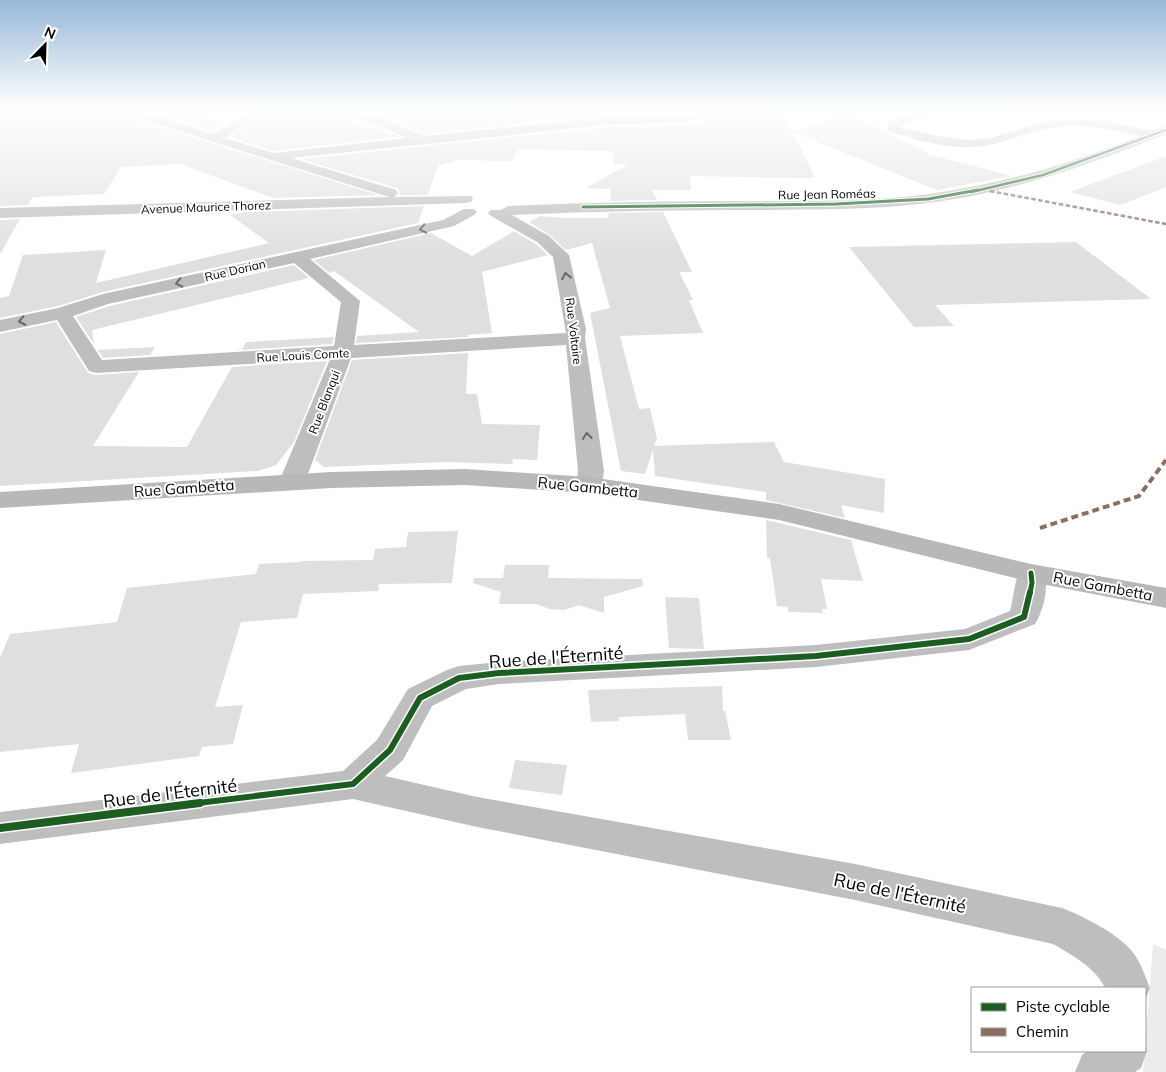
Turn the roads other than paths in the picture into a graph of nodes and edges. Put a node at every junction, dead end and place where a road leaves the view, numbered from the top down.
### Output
1 (277, 159) edge
2 (1088, 159) edge
3 (335, 177) junction
4 (412, 201) junction
5 (355, 202) junction
6 (483, 205) junction
7 (0, 213) edge
8 (296, 256) junction
9 (62, 312) junction
10 (0, 326) edge
11 (575, 338) junction
12 (343, 352) junction
13 (292, 482) junction
14 (589, 485) junction
15 (0, 500) edge
16 (1031, 573) junction
17 (1166, 598) edge
18 (353, 784) junction
19 (0, 828) edge
20 (1128, 987) edge
21 (1123, 1052) edge
22 (1099, 1072) edge

1 - 3 street
2 - 6 street, Rue Jean Roméas
3 - 4 street
3 - 5 street
4 - 5 street, Avenue Maurice Thorez
4 - 6 street, Avenue Maurice Thorez
5 - 7 street, Avenue Maurice Thorez
6 -> 8 street, Rue Dorian
11 -> 6 street, Rue Voltaire
8 -> 9 street, Rue Dorian
8 - 12 street, Rue Blanqui
9 -> 10 street, Rue Dorian
9 - 12 street, Rue Louis Comte
11 - 12 street, Rue Louis Comte
14 -> 11 street, Rue Voltaire
12 - 13 street, Rue Blanqui
13 - 14 main road, Rue Gambetta
13 - 15 main road, Rue Gambetta
14 - 16 main road, Rue Gambetta
16 - 17 main road, Rue Gambetta
16 - 18 street, Rue de l'Éternité
18 - 19 street, Rue de l'Éternité
18 - 20 street, Rue de l'Éternité
21 - 22 street

